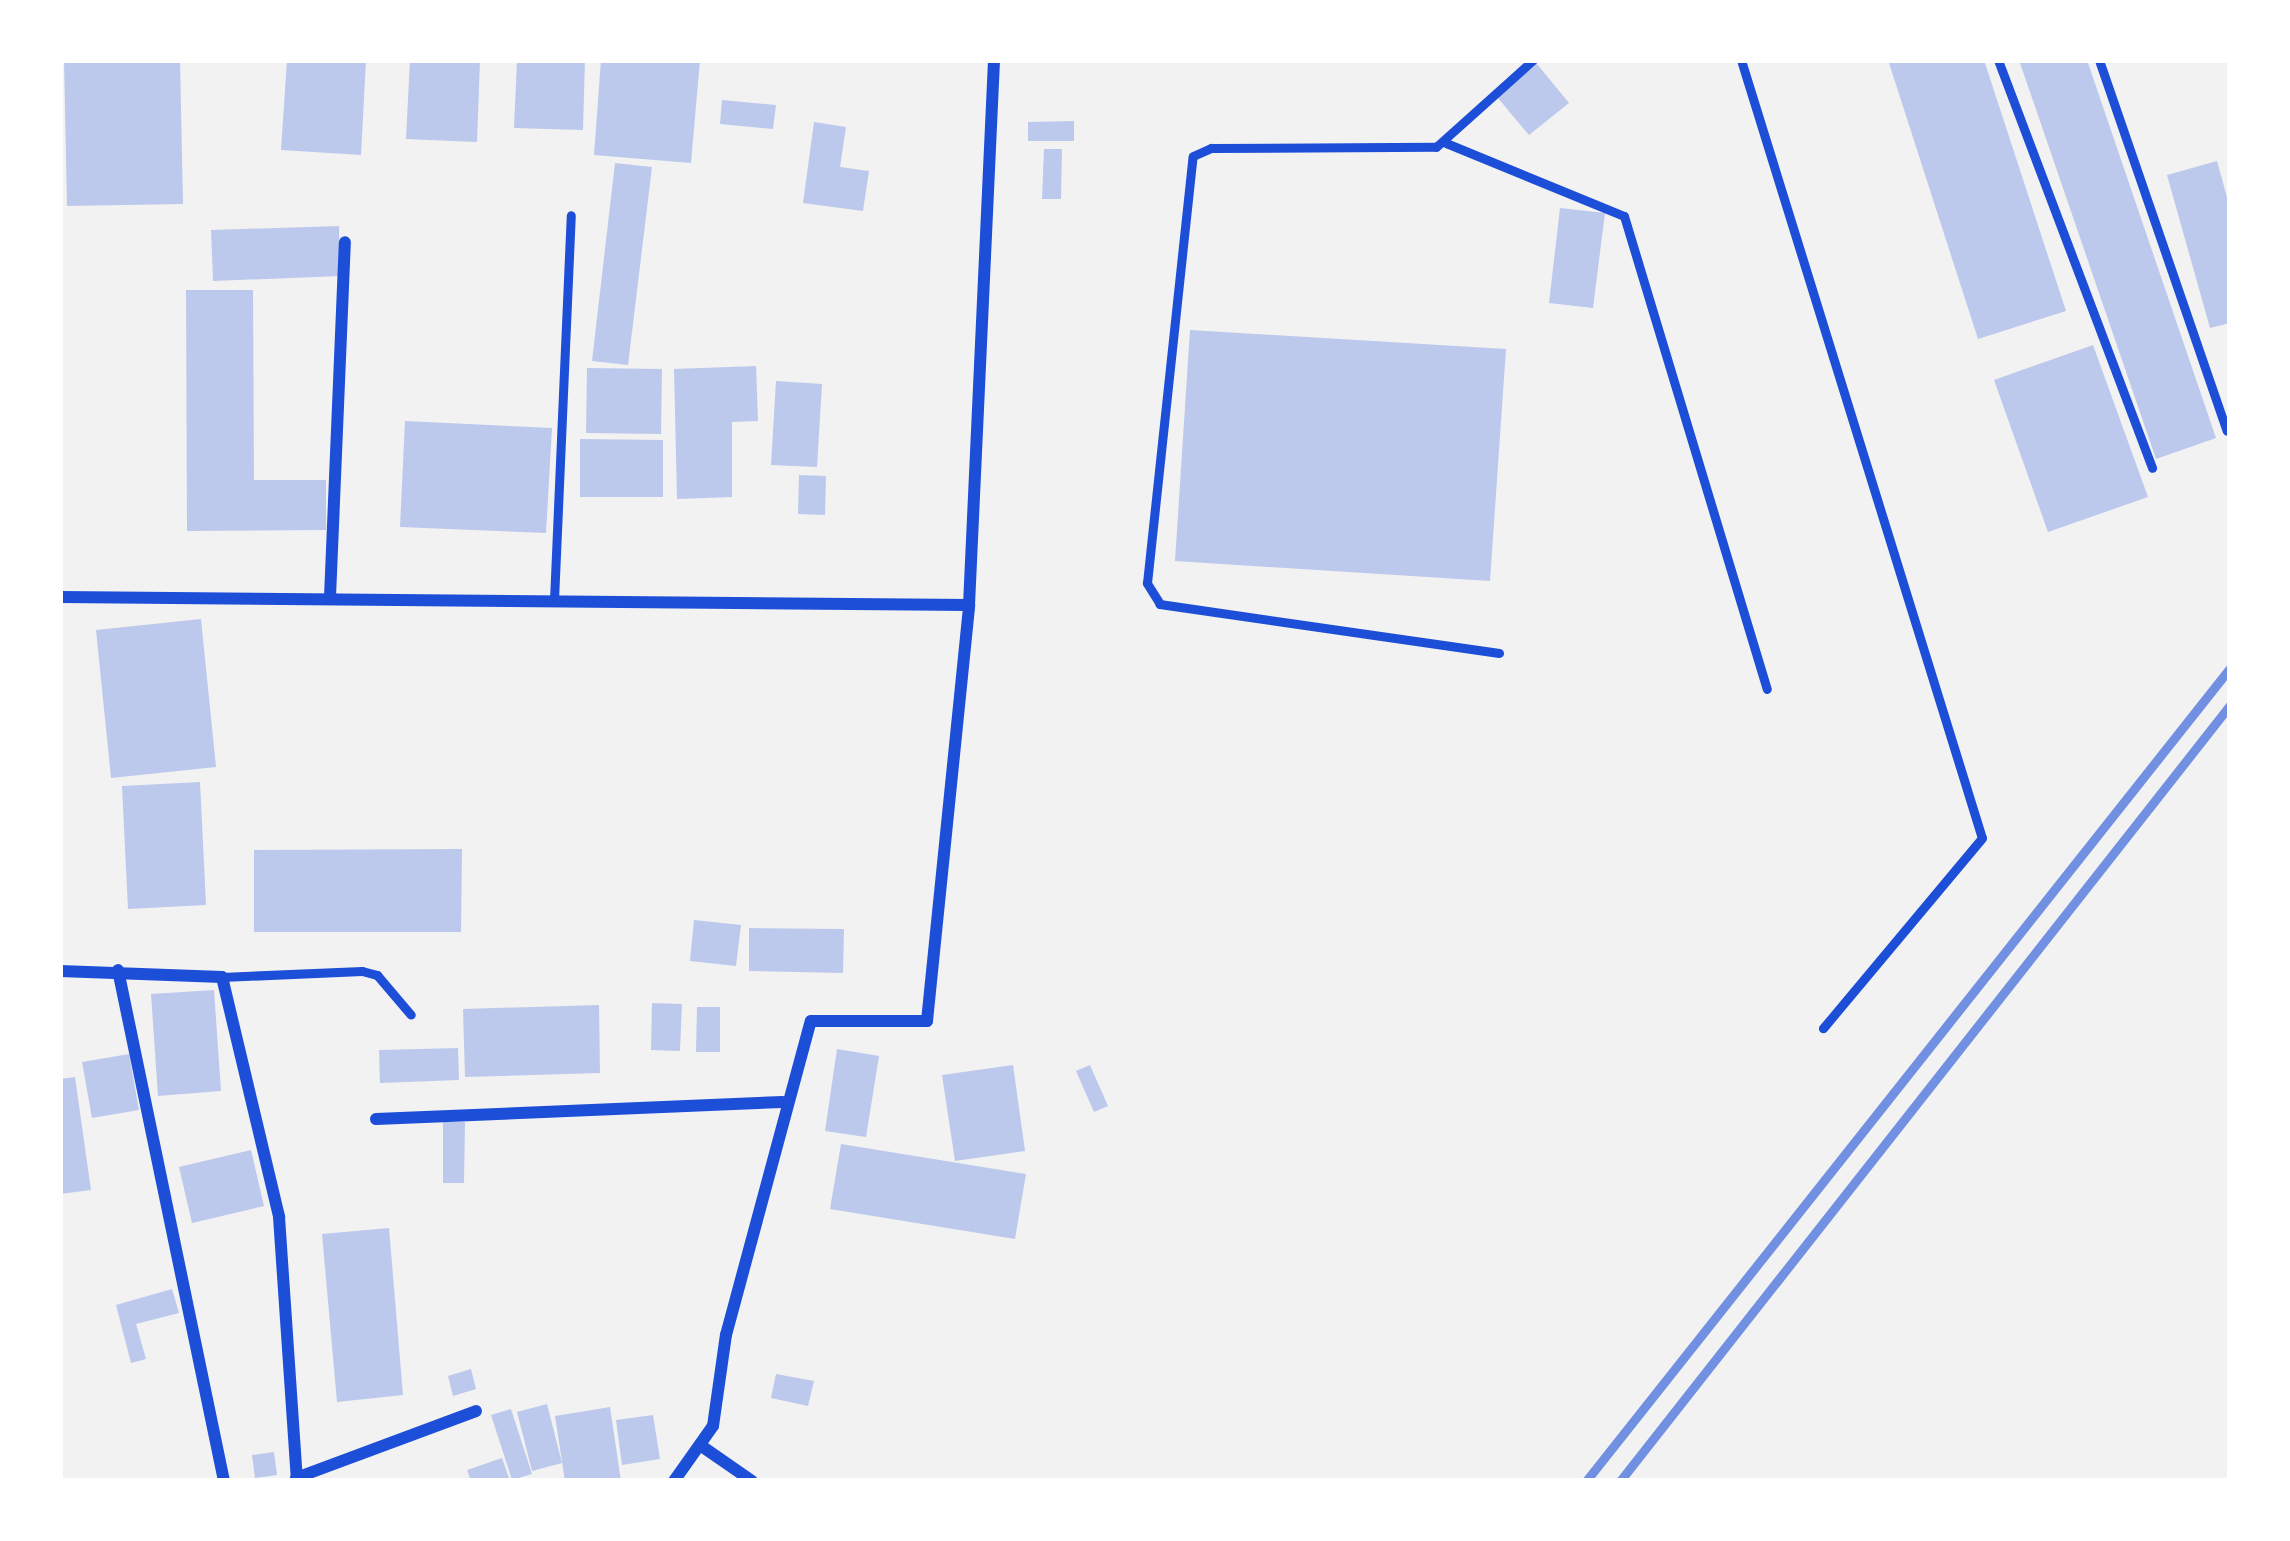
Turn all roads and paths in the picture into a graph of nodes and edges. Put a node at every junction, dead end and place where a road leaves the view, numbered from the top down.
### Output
1 (994, 60) edge
2 (1533, 60) edge
3 (1741, 60) edge
4 (1998, 60) edge
5 (2099, 60) edge
6 (1446, 142) junction
7 (571, 215) dead end
8 (345, 242) dead end
9 (2227, 431) dead end
10 (2152, 468) dead end
11 (60, 597) edge
12 (330, 597) junction
13 (554, 600) junction
14 (969, 605) junction
15 (1499, 653) dead end
16 (1767, 688) dead end
17 (118, 970) junction
18 (60, 971) edge
19 (222, 977) junction
20 (411, 1015) dead end
21 (1823, 1028) dead end
22 (783, 1102) junction
23 (376, 1119) dead end
24 (476, 1412) dead end
25 (700, 1445) junction
26 (296, 1480) edge
27 (224, 1481) edge
28 (674, 1481) edge
29 (752, 1481) edge

1 - 14 street
2 - 6 lane
3 - 21 lane
4 - 10 lane
5 - 9 lane
6 - 15 lane
6 - 16 lane
7 - 13 lane
8 - 12 street
11 - 12 street
12 - 13 street
13 - 14 street
14 - 22 street
17 - 18 street
17 - 19 street
17 - 27 street
19 - 20 lane
19 - 26 street
22 - 23 street
22 - 25 street
24 - 26 street
25 - 28 street
25 - 29 street

